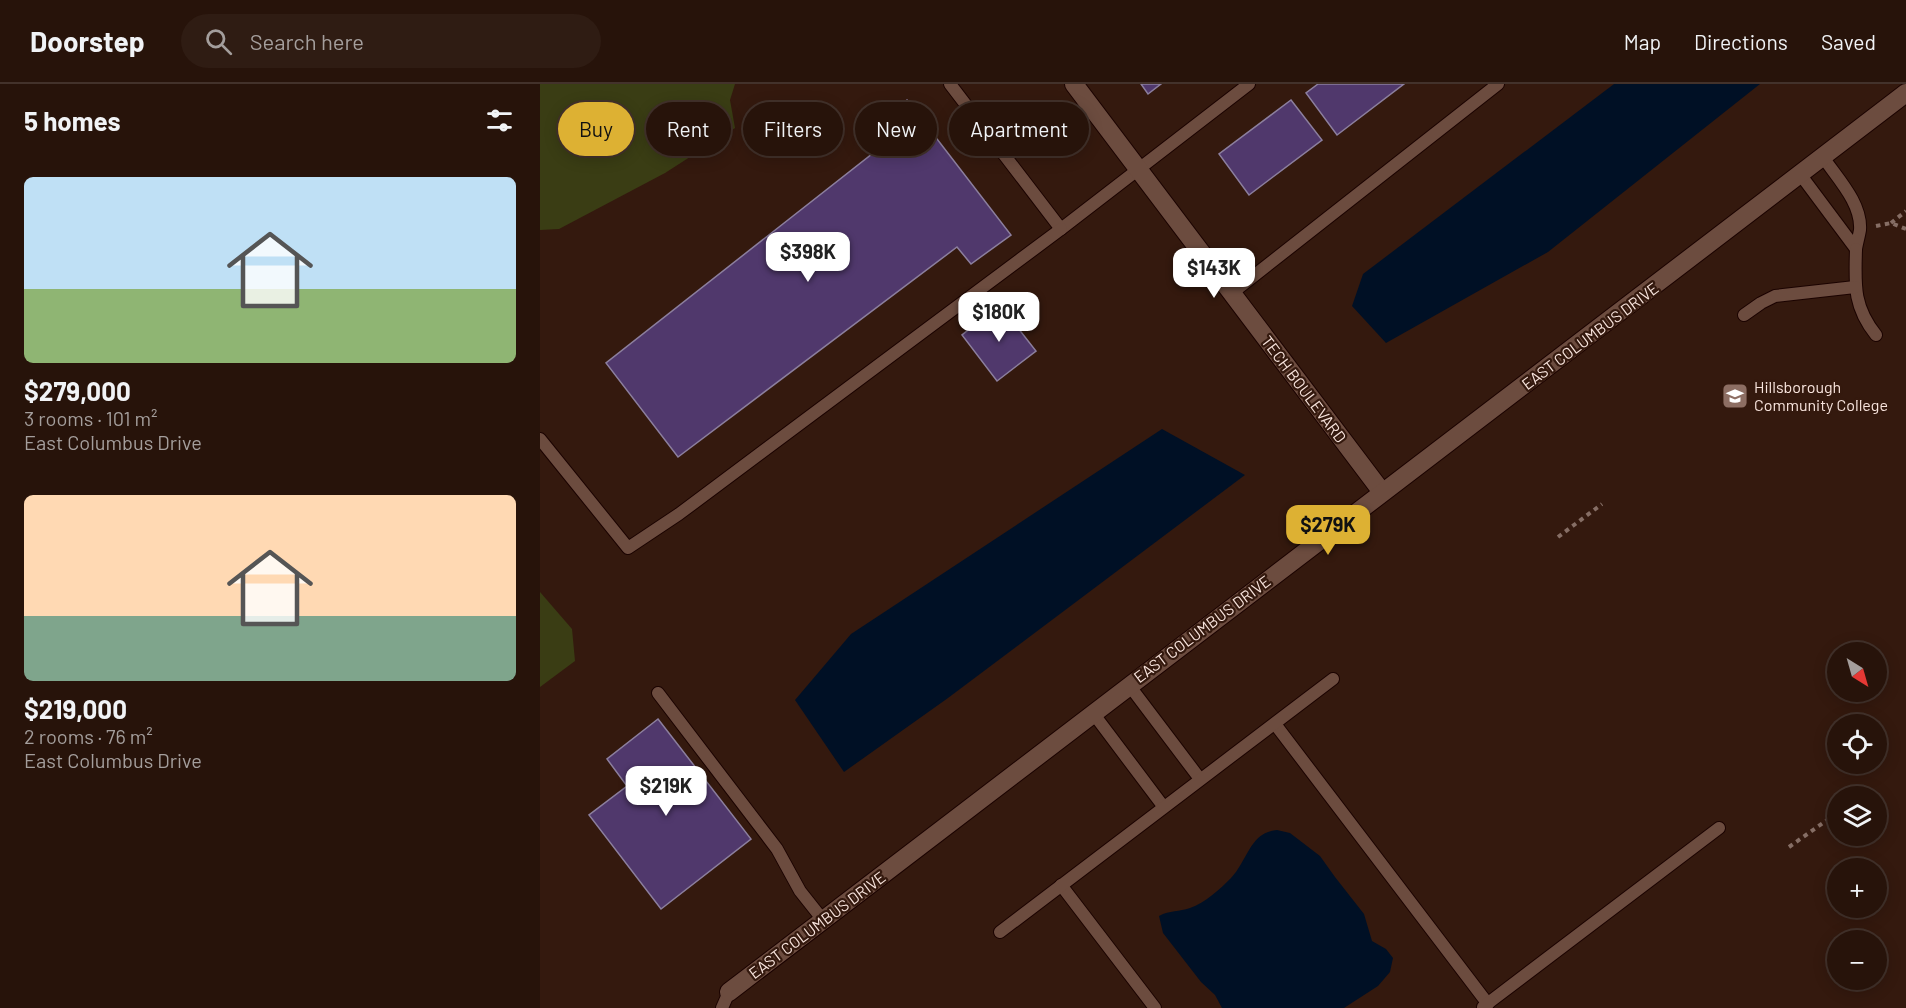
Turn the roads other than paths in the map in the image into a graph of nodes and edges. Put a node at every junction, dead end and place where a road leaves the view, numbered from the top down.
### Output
1 (950, 84) edge
2 (1074, 84) edge
3 (1249, 84) edge
4 (1498, 84) edge
5 (1906, 93) edge
6 (1823, 157) junction
7 (1139, 169) junction
8 (1800, 174) junction
9 (1061, 229) junction
10 (1856, 249) junction
11 (1855, 287) junction
12 (1232, 293) junction
13 (1744, 315) dead end
14 (1876, 335) dead end
15 (540, 439) edge
16 (1382, 492) junction
17 (1333, 679) dead end
18 (1130, 685) junction
19 (658, 693) dead end
20 (1093, 713) junction
21 (1275, 724) junction
22 (1200, 779) junction
23 (1163, 806) junction
24 (1719, 828) dead end
25 (1061, 885) junction
26 (823, 920) junction
27 (999, 932) dead end
28 (726, 1000) edge
29 (1485, 1006) edge
30 (1155, 1008) edge

1 - 9 lane
2 - 7 street, TECH BOULEVARD
3 - 7 lane
4 - 12 lane
5 - 6 street, EAST COLUMBUS DRIVE
6 - 8 street, EAST COLUMBUS DRIVE
6 - 10 lane
7 - 9 lane
7 - 12 street, TECH BOULEVARD
8 - 10 lane
8 - 16 street, EAST COLUMBUS DRIVE
9 - 15 lane
10 - 11 lane
11 - 13 lane
11 - 14 lane
12 - 16 street, TECH BOULEVARD
16 - 18 street, EAST COLUMBUS DRIVE
17 - 21 lane
18 - 20 street, EAST COLUMBUS DRIVE
18 - 22 lane
19 - 26 lane
20 - 23 lane
20 - 26 street, EAST COLUMBUS DRIVE
21 - 22 lane
21 - 29 lane
22 - 23 lane
23 - 25 lane
24 - 29 lane
25 - 27 lane
25 - 30 lane
26 - 28 street, EAST COLUMBUS DRIVE

